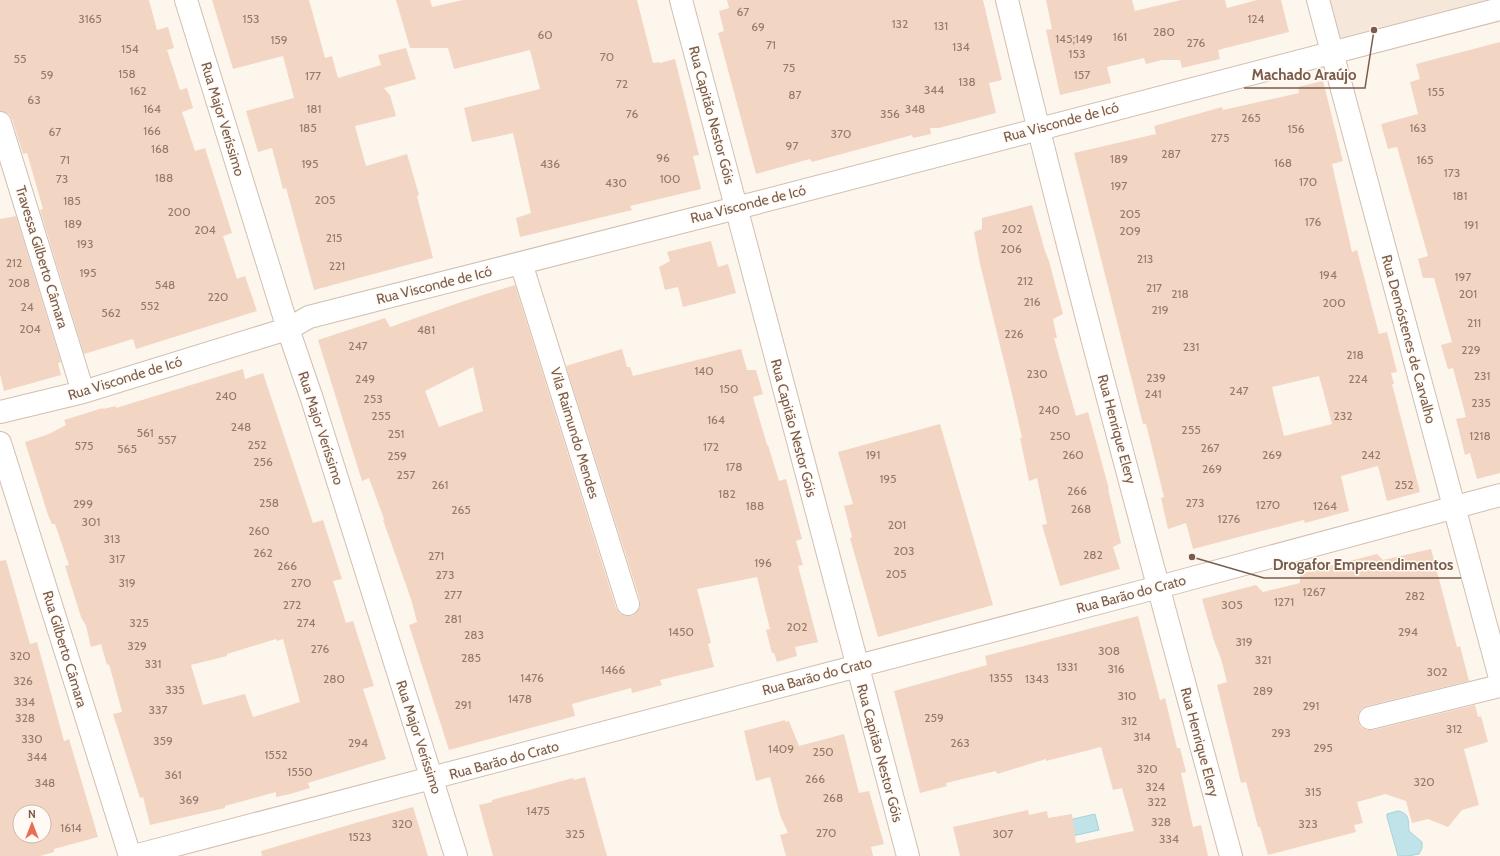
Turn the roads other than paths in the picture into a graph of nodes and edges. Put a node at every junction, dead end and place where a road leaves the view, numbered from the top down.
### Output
1 (186, 0) edge
2 (681, 0) edge
3 (1007, 0) edge
4 (1318, 0) edge
5 (1500, 8) edge
6 (1332, 52) junction
7 (0, 123) edge
8 (1038, 128) junction
9 (736, 207) junction
10 (521, 263) junction
11 (288, 329) junction
12 (83, 392) junction
13 (0, 412) edge
14 (0, 443) edge
15 (1500, 496) edge
16 (1454, 508) junction
17 (1158, 587) junction
18 (628, 604) dead end
19 (856, 666) junction
20 (1500, 678) edge
21 (1500, 686) edge
22 (1370, 718) dead end
23 (432, 779) junction
24 (130, 856) edge
25 (134, 856) edge
26 (456, 856) edge
27 (908, 856) edge
28 (1231, 856) edge

1 - 11 street, Rua Major Veríssimo
2 - 9 street, Rua Capitão Nestor Góis
3 - 8 street, Rua Henrique Elery
4 - 6 street, Rua Demóstenes de Carvalho
5 - 6 street, Rua Visconde de Icó
6 - 8 street, Rua Visconde de Icó
6 - 16 street, Rua Demóstenes de Carvalho
7 - 12 street, Travessa Gilberto Câmara
8 - 9 street, Rua Visconde de Icó
8 - 17 street, Rua Henrique Elery
9 - 10 street, Rua Visconde de Icó
9 - 19 street, Rua Capitão Nestor Góis
10 - 11 street, Rua Visconde de Icó
10 - 18 street, Vila Raimundo Mendes
11 - 12 street, Rua Visconde de Icó
11 - 23 street, Rua Major Veríssimo
12 - 13 street, Rua Visconde de Icó
14 - 24 street, Rua Gilberto Câmara
15 - 16 street, Rua Barão do Crato
16 - 17 street, Rua Barão do Crato
16 - 20 street, Rua Demóstenes de Carvalho
17 - 19 street, Rua Barão do Crato
17 - 28 street, Rua Henrique Elery
19 - 23 street, Rua Barão do Crato
19 - 27 street, Rua Capitão Nestor Góis
21 - 22 street
23 - 25 street, Rua Barão do Crato
23 - 26 street, Rua Major Veríssimo

